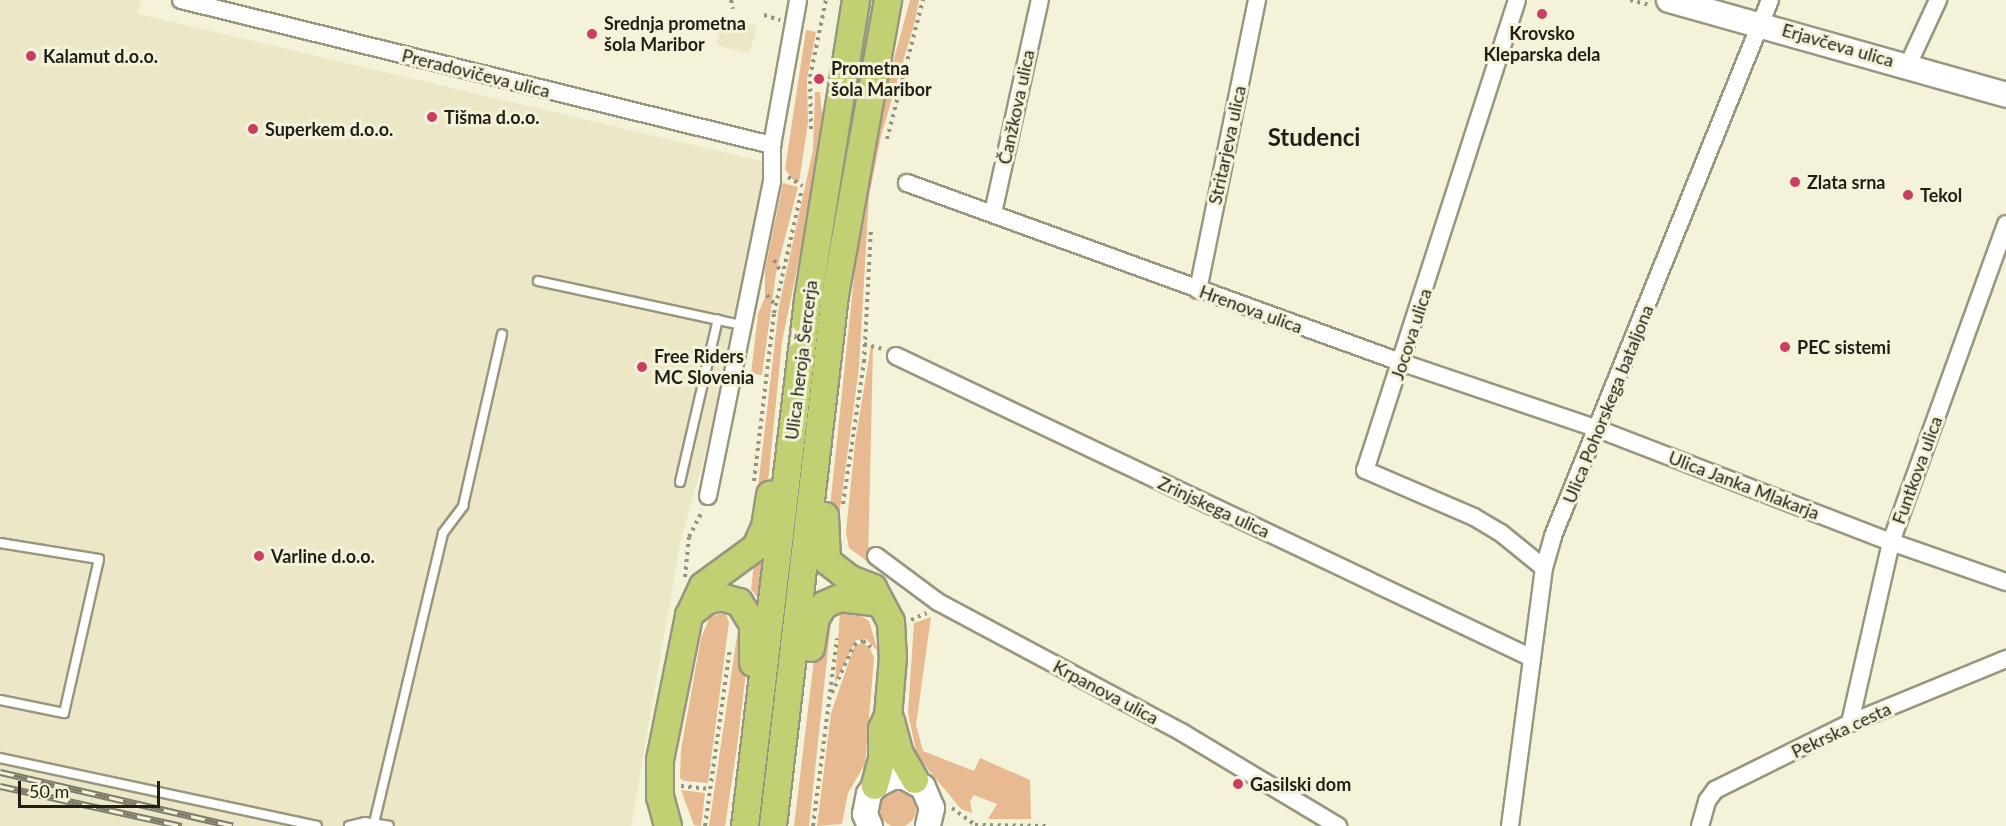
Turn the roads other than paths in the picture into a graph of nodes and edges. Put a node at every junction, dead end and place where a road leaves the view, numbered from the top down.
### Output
1 (181, 0) edge
2 (798, 0) edge
3 (856, 0) edge
4 (888, 0) edge
5 (1040, 0) edge
6 (1257, 0) edge
7 (1517, 0) edge
8 (1669, 0) edge
9 (1770, 0) edge
10 (1938, 0) edge
11 (1761, 23) junction
12 (1908, 65) junction
13 (2006, 94) edge
14 (772, 145) junction
15 (907, 183) dead end
16 (993, 213) junction
17 (2006, 224) edge
18 (538, 281) dead end
19 (1198, 290) junction
20 (718, 319) junction
21 (741, 324) junction
22 (502, 334) dead end
23 (896, 356) dead end
24 (1402, 363) junction
25 (1598, 429) junction
26 (818, 436) junction
27 (791, 440) junction
28 (680, 482) dead end
29 (708, 496) road end
30 (1891, 542) junction
31 (0, 543) edge
32 (876, 556) dead end
33 (1544, 568) junction
34 (2006, 582) edge
35 (880, 603) junction
36 (689, 616) junction
37 (1532, 658) junction
38 (2006, 658) edge
39 (0, 700) edge
40 (788, 709) junction
41 (888, 716) junction
42 (760, 723) junction
43 (1850, 723) junction
44 (0, 758) edge
45 (915, 780) junction
46 (875, 786) junction
47 (938, 819) edge
48 (374, 823) junction
49 (317, 826) edge
50 (349, 826) edge
51 (389, 826) edge
52 (668, 826) edge
53 (745, 826) edge
54 (773, 826) edge
55 (870, 826) edge
56 (1338, 826) edge
57 (1510, 826) edge
58 (1700, 826) edge

1 - 14 street, Preradovičeva ulica
2 - 14 street
3 - 27 main road, Ulica heroja Šercerja
4 - 26 main road
5 - 16 street, Čanžkova ulica
6 - 19 street, Stritarjeva ulica
7 - 24 street, Jocova ulica
8 - 11 street, Erjavčeva ulica
9 - 11 street, Ulica Pohorskega bataljona
10 - 12 street
11 - 12 street, Erjavčeva ulica
11 - 25 street, Ulica Pohorskega bataljona
12 - 13 street, Erjavčeva ulica
14 - 21 street
15 - 16 street, Hrenova ulica
16 - 19 street, Hrenova ulica
17 - 30 street, Funtkova ulica
18 - 20 lane
19 - 24 street, Hrenova ulica
20 - 21 lane
20 - 28 lane
21 - 29 street
22 - 48 lane
23 - 37 street, Zrinjskega ulica
24 - 25 street, Hrenova ulica
24 - 33 street, Jocova ulica
25 - 30 street, Ulica Janka Mlakarja
25 - 33 street, Ulica Pohorskega bataljona
26 - 35 main road
26 - 40 main road
27 - 36 main road
27 - 42 main road, Ulica heroja Šercerja
30 - 34 street, Ulica Janka Mlakarja
30 - 43 street, Funtkova ulica
31 - 39 lane
32 - 56 street, Krpanova ulica
33 - 37 street, Ulica Pohorskega bataljona
35 - 40 main road
35 - 41 main road
36 - 42 main road
36 - 52 main road
37 - 57 street, Ulica Pohorskega bataljona
38 - 43 street, Pekrska cesta
40 - 54 main road
41 - 45 main road
41 - 46 main road
42 - 53 main road, Ulica heroja Šercerja
43 - 58 street, Pekrska cesta
44 - 49 lane
45 - 46 street
45 - 47 street
46 - 55 street
48 - 50 lane
48 - 51 lane

